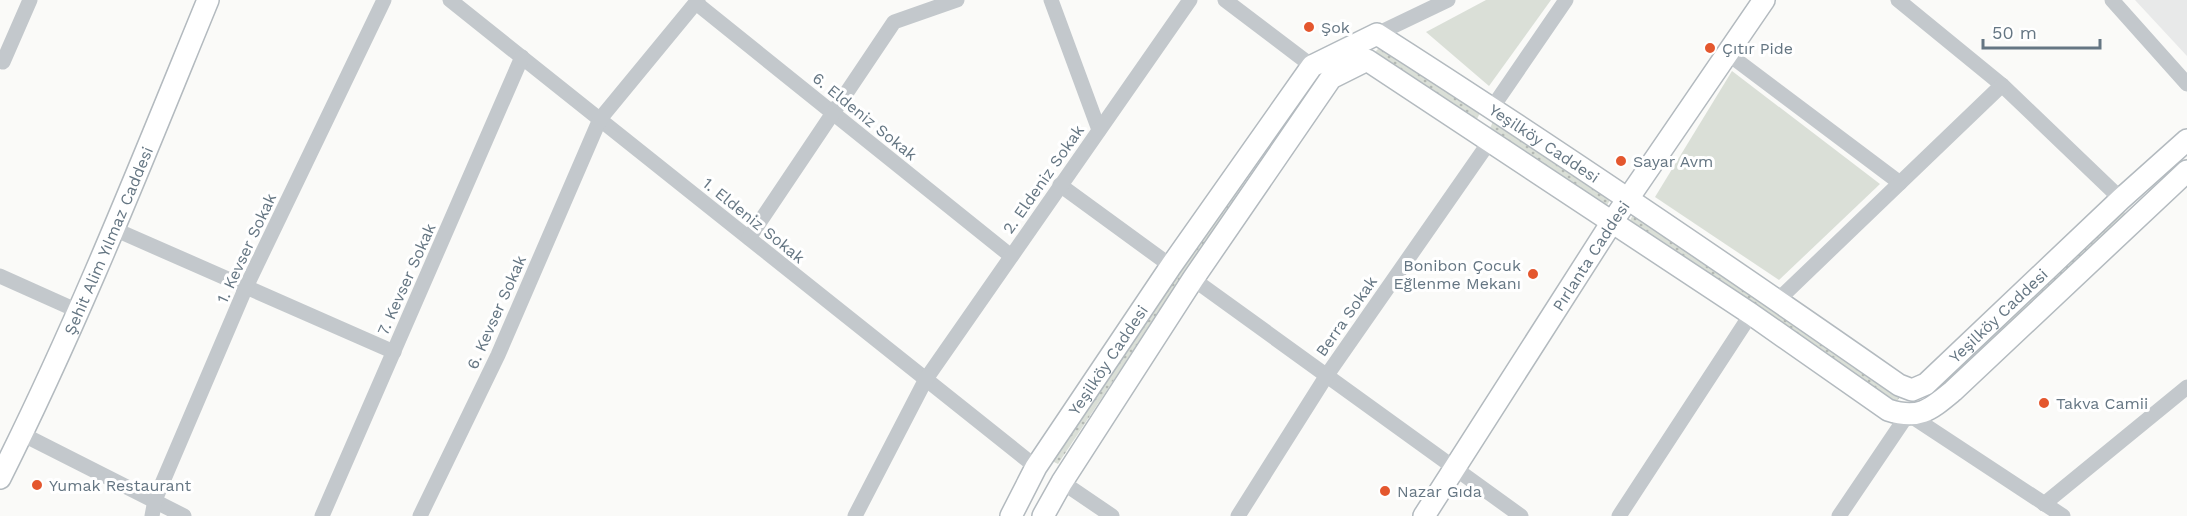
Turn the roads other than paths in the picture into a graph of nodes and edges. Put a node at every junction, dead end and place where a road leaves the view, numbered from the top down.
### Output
1 (30, 0) edge
2 (208, 0) edge
3 (384, 0) edge
4 (450, 0) edge
5 (957, 0) edge
6 (1051, 0) edge
7 (1190, 0) edge
8 (1225, 0) edge
9 (1448, 0) edge
10 (1566, 0) edge
11 (1898, 0) edge
12 (2112, 0) edge
13 (697, 1) edge
14 (1757, 3) edge
15 (1377, 34) junction
16 (1727, 53) junction
17 (522, 57) junction
18 (1367, 60) junction
19 (3, 62) dead end
20 (1312, 66) junction
21 (1331, 78) junction
22 (2187, 84) edge
23 (2002, 85) junction
24 (1492, 108) junction
25 (833, 114) junction
26 (600, 119) junction
27 (1099, 130) junction
28 (1483, 137) junction
29 (2187, 140) edge
30 (2187, 171) edge
31 (1900, 183) junction
32 (1060, 185) junction
33 (1628, 199) junction
34 (2121, 200) junction
35 (2139, 215) junction
36 (1612, 222) junction
37 (114, 230) junction
38 (749, 238) junction
39 (1011, 256) junction
40 (1171, 266) junction
41 (0, 276) edge
42 (1193, 279) junction
43 (246, 287) junction
44 (1778, 300) junction
45 (78, 311) junction
46 (1751, 314) junction
47 (394, 352) junction
48 (1327, 375) junction
49 (926, 379) junction
50 (2187, 387) edge
51 (1912, 390) junction
52 (1908, 414) junction
53 (22, 434) junction
54 (1036, 467) junction
55 (1456, 468) junction
56 (0, 478) edge
57 (1062, 482) junction
58 (155, 500) junction
59 (2044, 504) junction
60 (152, 516) edge
61 (184, 516) edge
62 (322, 516) edge
63 (420, 516) edge
64 (855, 516) edge
65 (1011, 516) edge
66 (1043, 516) edge
67 (1112, 516) edge
68 (1238, 516) edge
69 (1424, 516) edge
70 (1521, 516) edge
71 (1618, 516) edge
72 (1839, 516) edge
73 (2063, 516) edge

1 - 19 street
2 - 37 street, Şehit Alim Yılmaz Caddesi
3 - 43 street, 1. Kevser Sokak
4 - 17 street, 1. Eldeniz Sokak
5 - 25 street
6 - 27 street
7 - 27 street, 2. Eldeniz Sokak
8 - 20 street
9 - 15 street
10 - 24 street
11 - 23 street
12 - 22 street
13 - 25 street, 6. Eldeniz Sokak
13 - 26 street, 6. Kevser Sokak
14 - 16 street, Pırlanta Caddesi
15 - 18 street
15 - 20 street, Yeşilköy Caddesi
15 - 24 street, Yeşilköy Caddesi
16 - 31 street
16 - 33 street, Pırlanta Caddesi
17 - 26 street, 1. Eldeniz Sokak
17 - 47 street, 7. Kevser Sokak
18 - 21 street, Yeşilköy Caddesi
18 - 28 street, Yeşilköy Caddesi
20 - 21 street
20 - 40 street, Yeşilköy Caddesi
21 - 42 street, Yeşilköy Caddesi
23 - 31 street
23 - 34 street
24 - 28 street
24 - 33 street, Yeşilköy Caddesi
25 - 38 street
25 - 39 street, 6. Eldeniz Sokak
26 - 38 street, 1. Eldeniz Sokak
26 - 63 street, 6. Kevser Sokak
27 - 32 street, 2. Eldeniz Sokak
28 - 36 street, Yeşilköy Caddesi
28 - 48 street, Berra Sokak
29 - 34 street, Yeşilköy Caddesi
30 - 35 street, Yeşilköy Caddesi
31 - 44 street
32 - 39 street, 2. Eldeniz Sokak
32 - 40 street
33 - 36 street, Pırlanta Caddesi
33 - 44 street, Yeşilköy Caddesi
34 - 35 street
34 - 51 street, Yeşilköy Caddesi
35 - 52 street, Yeşilköy Caddesi
36 - 46 street, Yeşilköy Caddesi
36 - 55 street, Pırlanta Caddesi
37 - 43 street
37 - 45 street, Şehit Alim Yılmaz Caddesi
38 - 49 street, 1. Eldeniz Sokak
39 - 49 street, 2. Eldeniz Sokak
40 - 54 street, Yeşilköy Caddesi
41 - 45 street
42 - 48 street
42 - 57 street, Yeşilköy Caddesi
43 - 47 street
43 - 58 street, 1. Kevser Sokak
44 - 51 street, Yeşilköy Caddesi
45 - 53 street, Şehit Alim Yılmaz Caddesi
46 - 52 street, Yeşilköy Caddesi
46 - 71 street
47 - 62 street, 7. Kevser Sokak
48 - 55 street
48 - 68 street, Berra Sokak
49 - 54 street, 1. Eldeniz Sokak
49 - 64 street, 2. Eldeniz Sokak
50 - 59 street
51 - 52 street
52 - 59 street
52 - 72 street
53 - 56 street, Şehit Alim Yılmaz Caddesi
53 - 58 street
54 - 57 street
54 - 65 street, Yeşilköy Caddesi
55 - 69 street, Pırlanta Caddesi
55 - 70 street
57 - 66 street, Yeşilköy Caddesi
57 - 67 street
58 - 60 street, 1. Kevser Sokak
58 - 61 street
59 - 73 street

